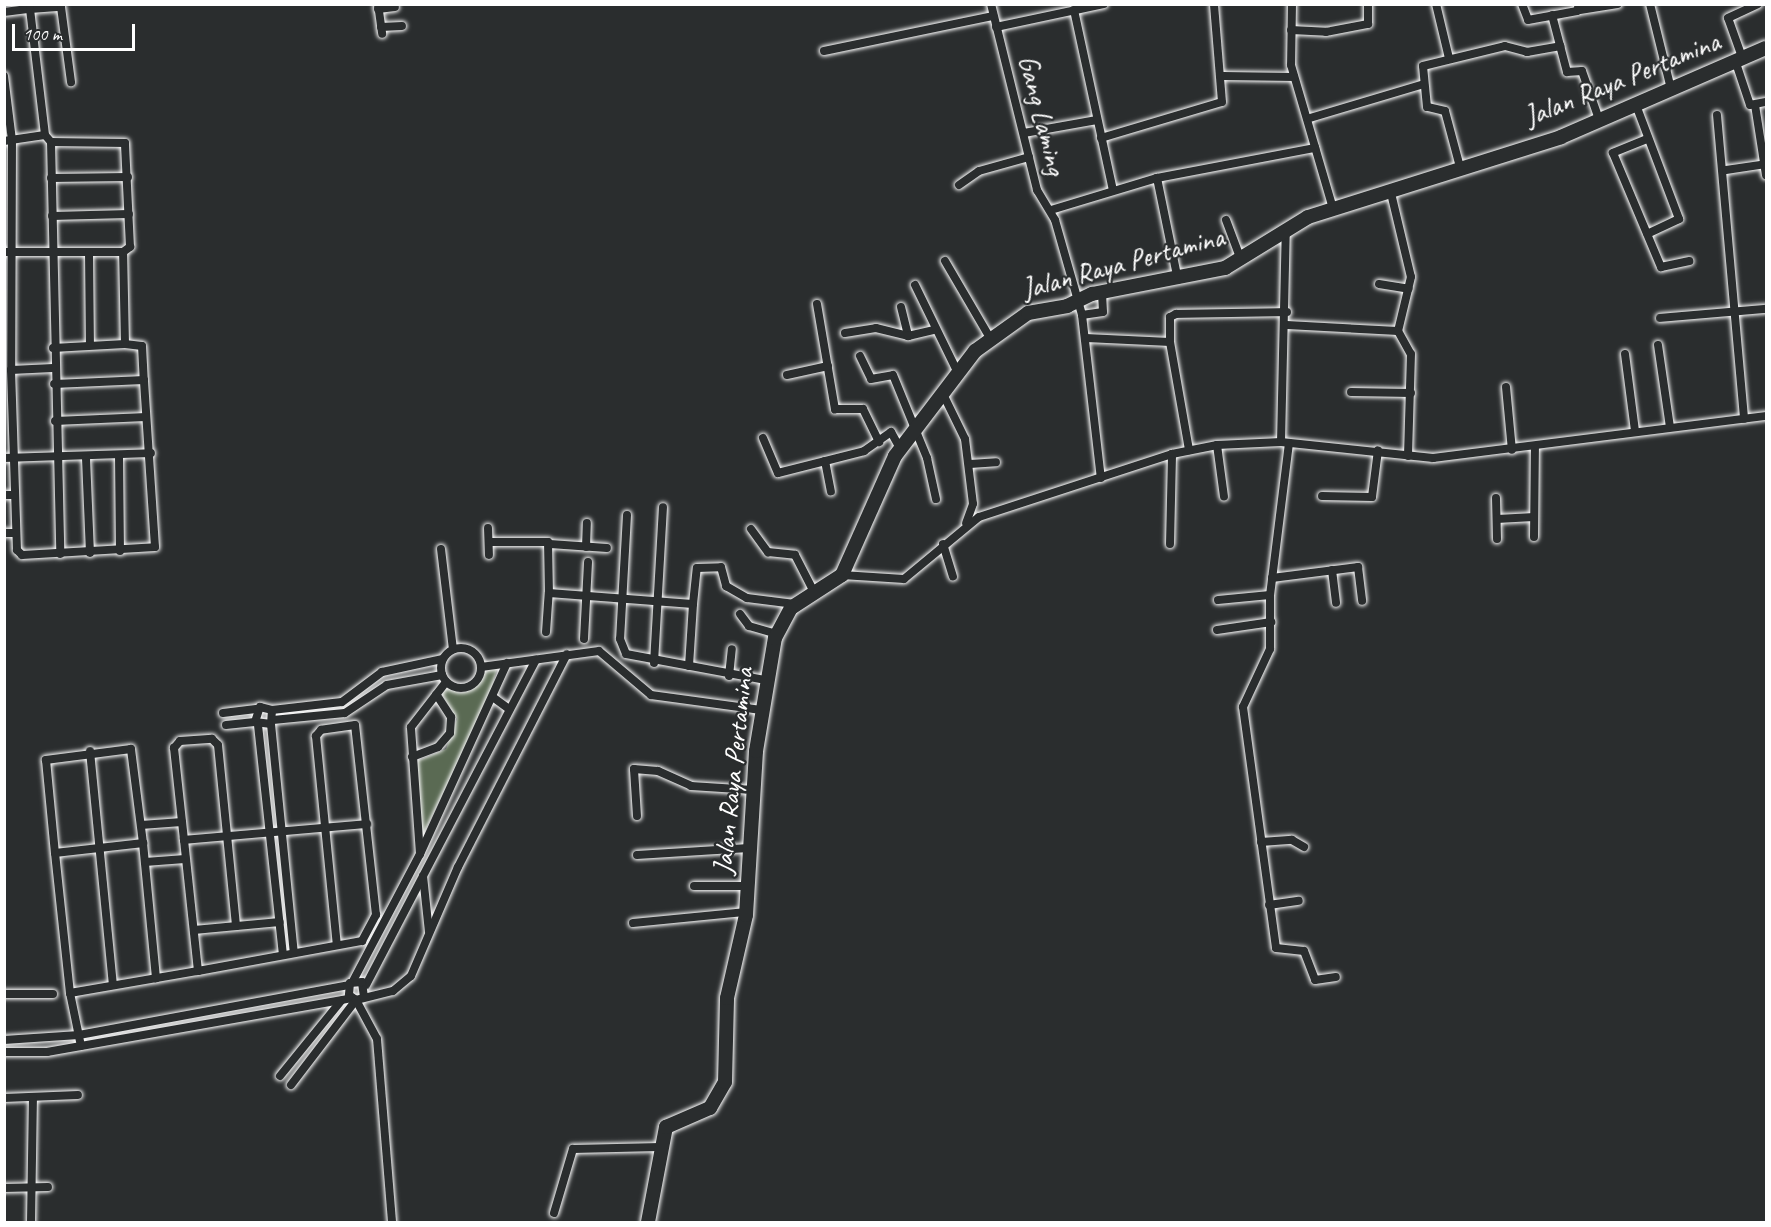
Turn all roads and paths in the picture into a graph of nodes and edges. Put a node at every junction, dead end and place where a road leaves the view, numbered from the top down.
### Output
1 (991, 4) edge
2 (1104, 4) edge
3 (1214, 4) edge
4 (1292, 4) edge
5 (1368, 4) edge
6 (1436, 4) edge
7 (1522, 4) edge
8 (1618, 4) edge
9 (1650, 4) edge
10 (1758, 4) edge
11 (1089, 6) edge
12 (378, 7) edge
13 (395, 7) dead end
14 (1579, 7) edge
15 (30, 9) junction
16 (1074, 10) junction
17 (4, 12) edge
18 (1552, 15) junction
19 (993, 16) junction
20 (402, 26) dead end
21 (996, 27) junction
22 (1291, 30) junction
23 (1560, 46) junction
24 (1767, 48) edge
25 (824, 51) dead end
26 (1449, 58) junction
27 (1738, 59) junction
28 (4, 76) edge
29 (1223, 76) junction
30 (1294, 77) junction
31 (71, 82) dead end
32 (1424, 84) junction
33 (1671, 89) junction
34 (1767, 102) edge
35 (1636, 105) junction
36 (1755, 105) junction
37 (1717, 116) dead end
38 (1310, 118) junction
39 (1097, 120) junction
40 (1600, 122) junction
41 (1024, 133) junction
42 (1101, 138) junction
43 (1647, 138) junction
44 (48, 139) junction
45 (8, 140) edge
46 (1315, 148) junction
47 (1029, 157) junction
48 (1766, 164) edge
49 (1460, 167) junction
50 (1726, 170) junction
51 (1767, 175) edge
52 (128, 177) junction
53 (51, 178) junction
54 (1156, 178) junction
55 (959, 185) dead end
56 (1390, 189) junction
57 (1113, 190) junction
58 (1333, 209) junction
59 (1051, 210) junction
60 (129, 214) junction
61 (52, 216) junction
62 (1226, 220) dead end
63 (1286, 228) junction
64 (1647, 234) junction
65 (8, 252) edge
66 (123, 252) junction
67 (51, 253) junction
68 (88, 253) junction
69 (1241, 260) junction
70 (945, 261) dead end
71 (1689, 261) dead end
72 (1179, 280) junction
73 (1379, 284) dead end
74 (915, 285) dead end
75 (1409, 289) junction
76 (1102, 292) junction
77 (818, 304) dead end
78 (902, 308) dead end
79 (1079, 309) junction
80 (1767, 309) edge
81 (1734, 311) junction
82 (1287, 312) junction
83 (1660, 318) dead end
84 (1287, 324) junction
85 (934, 330) junction
86 (1398, 331) junction
87 (844, 333) dead end
88 (908, 336) junction
89 (990, 338) junction
90 (1086, 338) junction
91 (1170, 342) junction
92 (125, 344) junction
93 (90, 345) junction
94 (1658, 345) dead end
95 (8, 347) edge
96 (53, 348) junction
97 (1625, 354) dead end
98 (860, 356) dead end
99 (828, 366) junction
100 (53, 368) junction
101 (11, 370) junction
102 (958, 373) junction
103 (787, 375) dead end
104 (144, 380) junction
105 (8, 384) edge
106 (54, 384) junction
107 (1506, 387) dead end
108 (1351, 392) dead end
109 (1411, 393) junction
110 (943, 394) junction
111 (146, 417) junction
112 (1767, 417) edge
113 (1744, 419) junction
114 (8, 420) edge
115 (55, 421) junction
116 (914, 427) junction
117 (1670, 427) junction
118 (1635, 431) junction
119 (763, 438) dead end
120 (879, 442) junction
121 (1285, 443) junction
122 (1217, 445) junction
123 (1535, 446) junction
124 (900, 448) junction
125 (1189, 450) junction
126 (1378, 450) junction
127 (1512, 450) junction
128 (151, 453) junction
129 (1172, 454) junction
130 (119, 456) junction
131 (1408, 456) junction
132 (9, 458) edge
133 (56, 458) junction
134 (86, 458) junction
135 (825, 461) junction
136 (996, 462) dead end
137 (970, 464) junction
138 (1101, 478) junction
139 (831, 491) dead end
140 (4, 495) edge
141 (14, 495) junction
142 (1322, 496) dead end
143 (1224, 497) dead end
144 (1496, 498) dead end
145 (936, 499) dead end
146 (663, 507) dead end
147 (627, 515) dead end
148 (1534, 517) junction
149 (1497, 519) junction
150 (587, 523) dead end
151 (965, 524) junction
152 (488, 528) dead end
153 (751, 529) dead end
154 (4, 533) edge
155 (16, 534) junction
156 (1534, 537) dead end
157 (1497, 539) dead end
158 (489, 542) junction
159 (550, 544) junction
160 (943, 544) junction
161 (1170, 544) dead end
162 (586, 547) junction
163 (607, 548) dead end
164 (441, 549) dead end
165 (120, 551) junction
166 (90, 553) junction
167 (60, 554) junction
168 (489, 555) dead end
169 (588, 562) dead end
170 (1332, 570) junction
171 (842, 575) junction
172 (953, 577) dead end
173 (1272, 578) junction
174 (814, 592) junction
175 (549, 593) junction
176 (1270, 595) junction
177 (586, 596) junction
178 (622, 599) junction
179 (1218, 600) dead end
180 (1362, 601) dead end
181 (658, 602) junction
182 (1336, 603) dead end
183 (693, 604) junction
184 (795, 604) junction
185 (740, 614) dead end
186 (1271, 622) junction
187 (1217, 630) dead end
188 (546, 632) dead end
189 (777, 634) junction
190 (584, 639) dead end
191 (453, 649) junction
192 (732, 649) dead end
193 (567, 654) junction
194 (442, 659) junction
195 (536, 660) junction
196 (507, 663) junction
197 (654, 663) junction
198 (689, 666) junction
199 (481, 667) junction
200 (729, 676) junction
201 (444, 678) junction
202 (765, 680) junction
203 (436, 694) junction
204 (494, 698) junction
205 (256, 709) junction
206 (509, 709) junction
207 (272, 710) junction
208 (761, 710) junction
209 (223, 713) dead end
210 (272, 722) junction
211 (256, 724) junction
212 (226, 725) dead end
213 (90, 751) junction
214 (412, 756) junction
215 (753, 790) junction
216 (637, 816) dead end
217 (182, 822) junction
218 (367, 824) junction
219 (141, 825) junction
220 (323, 828) junction
221 (281, 832) junction
222 (270, 833) junction
223 (226, 836) junction
224 (184, 840) junction
225 (1261, 842) junction
226 (143, 843) junction
227 (1304, 847) dead end
228 (100, 848) junction
229 (749, 848) junction
230 (55, 853) junction
231 (420, 854) junction
232 (637, 855) dead end
233 (185, 859) junction
234 (145, 862) junction
235 (423, 876) junction
236 (694, 886) dead end
237 (747, 886) junction
238 (1299, 901) dead end
239 (1269, 905) junction
240 (746, 912) junction
241 (280, 922) junction
242 (633, 923) dead end
243 (236, 926) junction
244 (194, 930) junction
245 (429, 936) junction
246 (337, 945) junction
247 (294, 953) junction
248 (283, 955) junction
249 (198, 971) junction
250 (1336, 977) dead end
251 (156, 978) junction
252 (351, 983) junction
253 (113, 985) junction
254 (366, 985) junction
255 (70, 993) junction
256 (4, 994) edge
257 (53, 994) dead end
258 (357, 998) junction
259 (341, 1001) junction
260 (315, 1005) junction
261 (327, 1019) junction
262 (80, 1035) junction
263 (4, 1040) edge
264 (81, 1046) junction
265 (4, 1052) edge
266 (280, 1076) dead end
267 (291, 1085) dead end
268 (78, 1095) dead end
269 (4, 1098) edge
270 (33, 1098) junction
271 (660, 1147) junction
272 (48, 1186) dead end
273 (4, 1188) edge
274 (31, 1188) junction
275 (554, 1213) dead end
276 (31, 1222) edge
277 (392, 1222) edge
278 (648, 1222) edge

1 - 19 street, Gang Laming
2 - 11 street
3 - 29 street
4 - 22 street
5 - 22 street
6 - 26 street
7 - 18 street
8 - 14 street
9 - 33 street
10 - 27 street
11 - 16 street
12 - 13 street
12 - 20 street
14 - 18 street
15 - 17 street
15 - 31 street
15 - 44 street
16 - 21 street
16 - 39 street
18 - 23 street
19 - 21 street, Gang Laming
19 - 25 street
21 - 41 street, Gang Laming
22 - 30 street
23 - 26 street
23 - 40 street
24 - 27 main road, Jalan Raya Pertamina
26 - 32 street
27 - 33 main road, Jalan Raya Pertamina
27 - 36 street
28 - 45 street
29 - 30 street
29 - 42 street
30 - 38 street
32 - 38 street
32 - 49 street
33 - 35 main road, Jalan Raya Pertamina
34 - 36 street
35 - 40 main road, Jalan Raya Pertamina
35 - 43 street
36 - 48 street
37 - 50 street
38 - 46 street
39 - 41 street
39 - 42 street
40 - 49 main road, Jalan Raya Pertamina
41 - 47 street, Gang Laming
42 - 57 street
43 - 64 street
43 - 64 street
44 - 45 street
44 - 52 street
44 - 53 street
45 - 65 street
46 - 54 street
46 - 58 street
47 - 55 street
47 - 59 street, Gang Laming
48 - 50 street
48 - 51 street
49 - 56 main road, Jalan Raya Pertamina
50 - 81 street
52 - 53 street
52 - 60 street
53 - 61 street
54 - 57 street
54 - 72 street
56 - 58 main road, Jalan Raya Pertamina
56 - 75 street
57 - 59 street
58 - 63 main road, Jalan Raya Pertamina
59 - 79 street, Gang Laming
60 - 61 street
60 - 66 street
61 - 67 street
62 - 69 street
63 - 69 main road, Jalan Raya Pertamina
63 - 82 street
64 - 71 street
65 - 67 street
65 - 95 street
66 - 68 street
66 - 92 street
67 - 68 street
67 - 96 street
68 - 93 street
69 - 72 main road, Jalan Raya Pertamina
70 - 89 street
72 - 76 main road, Jalan Raya Pertamina
73 - 75 street
74 - 85 street
75 - 86 street
76 - 79 main road, Jalan Raya Pertamina
76 - 79 street
77 - 99 street
78 - 88 street
79 - 89 main road, Jalan Raya Pertamina
79 - 90 street, Gang Laming
80 - 81 street
81 - 83 street
81 - 113 street
82 - 84 street
82 - 91 street
84 - 86 street
84 - 121 street
85 - 88 street
85 - 102 street
86 - 109 street
87 - 88 street
89 - 102 main road, Jalan Raya Pertamina
90 - 91 street
90 - 138 street, Gang Laming
91 - 125 street
92 - 93 street
92 - 104 street
93 - 96 street
94 - 117 street
95 - 101 street
96 - 100 street
97 - 118 street
98 - 116 street
99 - 103 street
99 - 120 street
100 - 101 street
100 - 106 street
101 - 105 street
102 - 110 main road, Jalan Raya Pertamina
104 - 106 street
104 - 111 street
105 - 114 street
106 - 115 street
107 - 127 street
108 - 109 street
109 - 131 street
110 - 116 main road, Jalan Raya Pertamina
110 - 137 street
111 - 115 street
111 - 128 street
112 - 113 street
113 - 117 street
114 - 132 street
115 - 133 street
116 - 124 main road, Jalan Raya Pertamina
116 - 145 street
117 - 118 street
118 - 123 street
119 - 135 street
120 - 124 street
120 - 135 street
121 - 122 street
121 - 126 street
121 - 173 street
122 - 125 street
122 - 143 street
123 - 127 street
123 - 148 street
124 - 171 main road, Jalan Raya Pertamina
125 - 129 street
126 - 131 street
126 - 142 street
127 - 131 street
128 - 130 street
128 - 165 street
129 - 138 street
129 - 161 street
130 - 134 street
130 - 165 street
132 - 133 street
132 - 141 street
133 - 134 street
133 - 167 street
134 - 166 street
135 - 139 street
136 - 137 street
137 - 151 street
138 - 151 street
140 - 141 street
141 - 155 street
144 - 149 street
146 - 181 street
147 - 178 street
148 - 149 street
148 - 156 street
149 - 157 street
150 - 162 street
151 - 160 street
152 - 158 street
153 - 174 street
154 - 155 street
155 - 167 street
158 - 159 street
158 - 168 street
159 - 162 street
159 - 175 street
160 - 171 street
160 - 172 street
162 - 163 street
164 - 191 street
165 - 166 street
166 - 167 street
169 - 177 street
170 - 173 street
170 - 180 street
170 - 182 street
171 - 174 main road, Jalan Raya Pertamina
173 - 176 street
174 - 184 main road, Jalan Raya Pertamina
175 - 177 street
175 - 188 street
176 - 179 street
176 - 186 street
177 - 178 street
177 - 190 street
178 - 181 street
178 - 197 street
181 - 183 street
181 - 197 street
183 - 184 street
183 - 198 street
184 - 189 main road, Jalan Raya Pertamina
185 - 189 street
186 - 187 street
186 - 225 street
189 - 202 main road, Jalan Raya Pertamina
191 - 194 street
191 - 199 street
192 - 200 street
193 - 195 street
193 - 208 street
193 - 245 street
194 - 201 street
194 - 207 street
195 - 196 street
195 - 206 street
196 - 199 street
196 - 204 street
197 - 198 street
198 - 200 street
199 - 201 street
200 - 202 street
201 - 203 street
201 - 210 street
202 - 208 main road, Jalan Raya Pertamina
203 - 214 street
203 - 214 street
204 - 206 street
204 - 231 street
205 - 207 street
205 - 209 street
205 - 211 street
206 - 235 street
207 - 210 street
208 - 215 main road, Jalan Raya Pertamina
210 - 211 street
210 - 221 street
211 - 212 street
211 - 222 street
213 - 219 street
213 - 228 street
213 - 230 street
214 - 231 street
215 - 216 street
215 - 229 main road, Jalan Raya Pertamina
217 - 219 street
217 - 223 street
217 - 224 street
218 - 220 street
218 - 220 street
218 - 246 street
219 - 226 street
220 - 221 street
220 - 246 street
221 - 222 street
221 - 247 street
222 - 223 street
222 - 241 street
223 - 224 street
223 - 243 street
224 - 233 street
225 - 227 street
225 - 239 street
226 - 228 street
226 - 234 street
228 - 230 street
228 - 253 street
229 - 232 street
229 - 237 main road, Jalan Raya Pertamina
230 - 255 street
231 - 235 street
231 - 252 street
233 - 234 street
233 - 244 street
234 - 251 street
235 - 245 street
235 - 254 street
236 - 237 street
237 - 240 main road, Jalan Raya Pertamina
238 - 239 street
239 - 250 street
240 - 242 street
240 - 271 main road, Jalan Raya Pertamina
241 - 243 street
241 - 248 street
243 - 244 street
244 - 249 street
245 - 258 street
246 - 247 street
247 - 248 street
248 - 249 street
249 - 251 street
251 - 253 street
252 - 254 street
252 - 258 street
252 - 262 street
253 - 255 street
254 - 258 street
255 - 262 street
256 - 257 street
258 - 259 street
258 - 267 street
258 - 277 street
259 - 260 street
259 - 261 street
260 - 261 street
260 - 264 street
261 - 266 street
262 - 263 street
262 - 264 street
264 - 265 street
268 - 270 street
269 - 270 street
270 - 274 street
271 - 275 street
271 - 278 main road, Jalan Raya Pertamina
272 - 274 street
273 - 274 street
274 - 276 street

